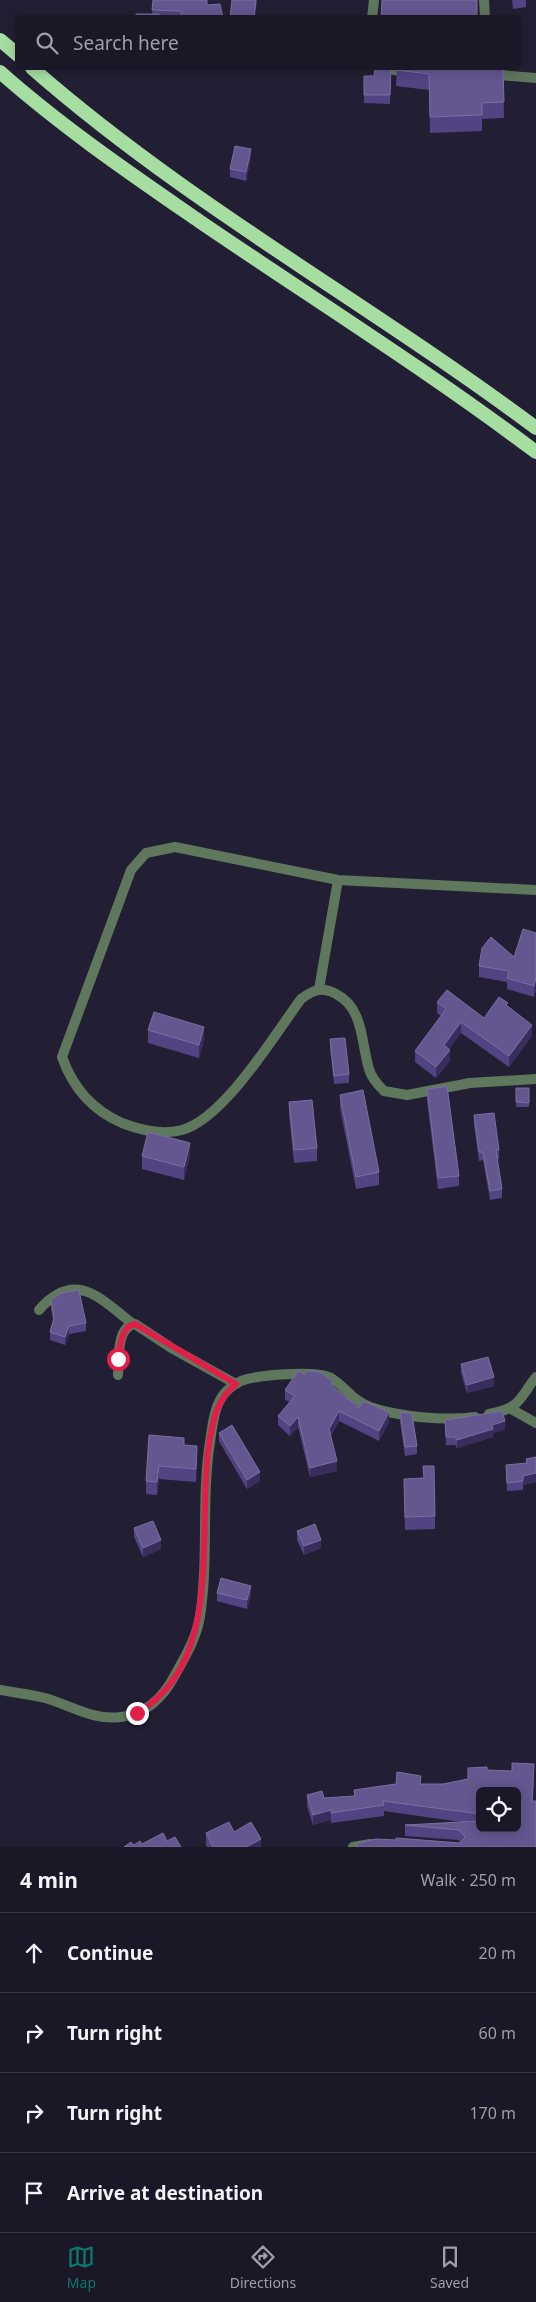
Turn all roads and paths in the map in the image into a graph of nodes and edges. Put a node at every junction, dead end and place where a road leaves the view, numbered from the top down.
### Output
1 (374, 0) edge
2 (484, 0) edge
3 (372, 15) edge
4 (485, 15) edge
5 (0, 40) edge
6 (15, 52) edge
7 (34, 70) edge
8 (396, 70) edge
9 (0, 72) edge
10 (485, 72) edge
11 (421, 73) edge
12 (536, 78) edge
13 (536, 428) edge
14 (536, 452) edge
15 (338, 880) junction
16 (536, 890) edge
17 (319, 989) junction
18 (536, 1079) edge
19 (39, 1310) dead end
20 (132, 1324) junction
21 (118, 1375) dead end
22 (536, 1377) edge
23 (236, 1384) junction
24 (511, 1409) junction
25 (536, 1423) edge
26 (0, 1690) edge
27 (379, 1842) edge
28 (353, 1847) edge

1 - 3 street
2 - 4 street
5 - 6 highway
7 - 13 highway
8 - 11 street
9 - 14 highway
10 - 12 street
15 - 16 street
15 - 17 street
15 - 17 street
17 - 18 street
19 - 20 street
20 - 21 street
20 - 23 street
22 - 24 street
23 - 24 street
23 - 26 street
24 - 25 street
27 - 28 street

